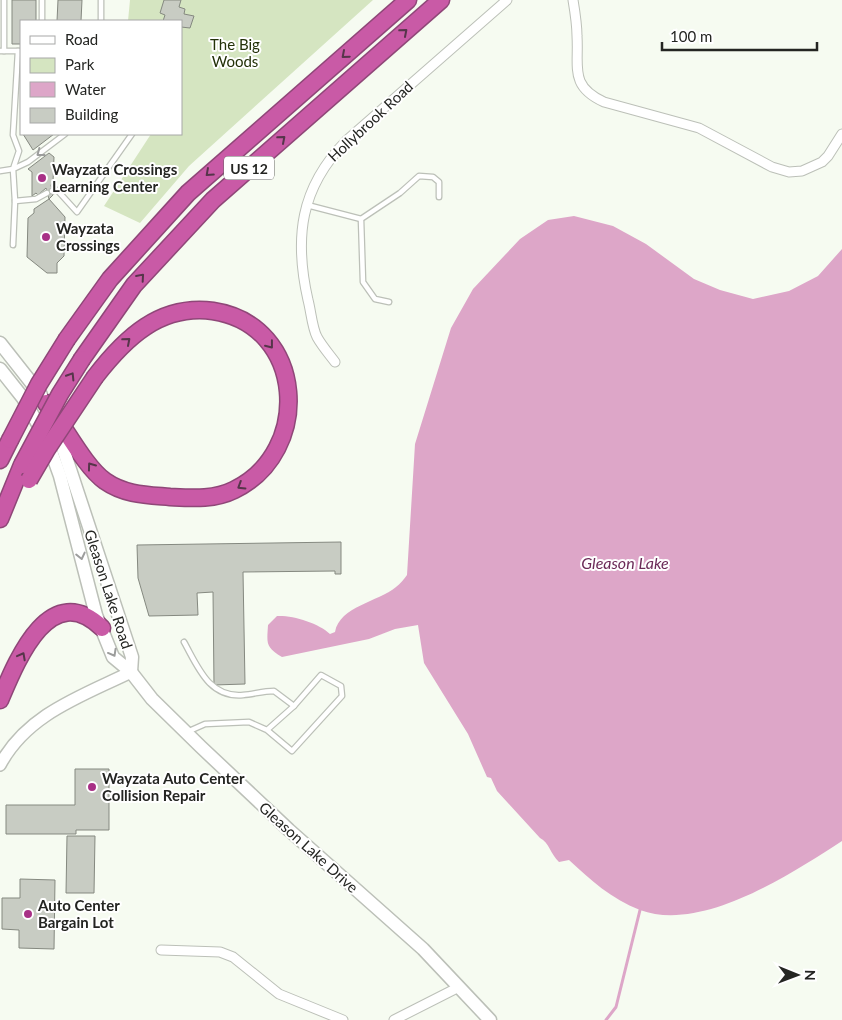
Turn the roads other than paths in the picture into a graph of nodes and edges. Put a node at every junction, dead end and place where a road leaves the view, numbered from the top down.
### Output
1 (4, 0) edge
2 (42, 0) edge
3 (101, 0) edge
4 (408, 0) edge
5 (440, 0) edge
6 (507, 0) edge
7 (573, 0) edge
8 (42, 20) edge
9 (101, 20) edge
10 (20, 50) edge
11 (2, 51) edge
12 (842, 134) edge
13 (64, 135) edge
14 (131, 135) edge
15 (13, 169) junction
16 (0, 171) edge
17 (439, 197) dead end
18 (15, 201) junction
19 (306, 204) junction
20 (361, 219) junction
21 (13, 245) dead end
22 (388, 302) dead end
23 (0, 343) edge
24 (335, 362) dead end
25 (0, 369) edge
26 (46, 403) junction
27 (0, 460) edge
28 (26, 472) junction
29 (0, 519) edge
30 (102, 628) junction
31 (184, 642) dead end
32 (131, 672) junction
33 (0, 700) edge
34 (294, 706) junction
35 (267, 730) junction
36 (186, 732) junction
37 (0, 765) edge
38 (161, 950) dead end
39 (459, 987) junction
40 (344, 1020) edge
41 (394, 1020) edge
42 (490, 1020) edge

1 - 11 lane
2 - 8 lane
3 - 9 lane
4 -> 27 highway, US 12, bridge
28 -> 5 highway, US 12, bridge
6 - 19 street, Hollybrook Road
7 - 12 street
10 - 11 lane
10 - 15 lane
13 -> 15 lane
14 - 18 lane
15 - 16 lane
15 - 18 lane
17 - 20 lane
18 - 21 lane
19 - 20 lane
19 - 24 street, Hollybrook Road
20 - 22 lane
23 - 26 main road, Gleason Lake Road
25 -> 30 main road, Gleason Lake Road
28 -> 26 highway, bridge
26 - 32 main road, Gleason Lake Road
28 - 29 highway
30 -> 32 main road, Gleason Lake Road
33 -> 30 highway
31 - 34 lane
32 - 36 main road, Gleason Lake Drive
32 - 37 street
34 - 35 lane
34 - 35 lane
35 - 36 lane
36 - 39 main road, Gleason Lake Drive
38 - 40 street
39 - 41 street
39 - 42 main road, Gleason Lake Drive

